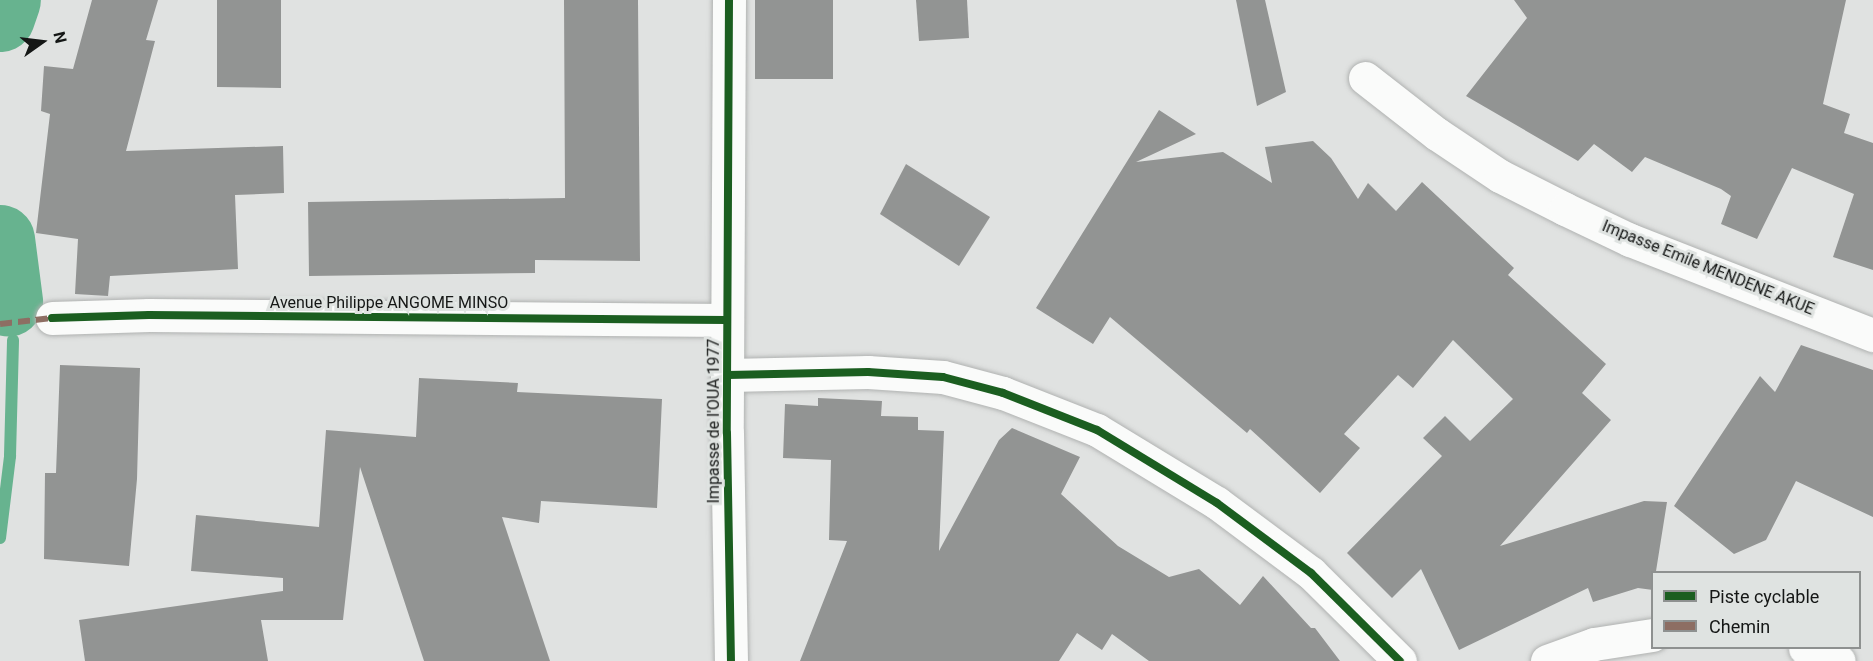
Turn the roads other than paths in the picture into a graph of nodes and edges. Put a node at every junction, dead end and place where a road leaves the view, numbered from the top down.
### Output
1 (729, 0) edge
2 (1365, 78) dead end
3 (52, 318) dead end
4 (727, 320) junction
5 (1873, 334) edge
6 (728, 375) junction
7 (1651, 635) edge
8 (1808, 649) edge
9 (731, 661) edge
10 (1400, 661) edge
11 (1547, 661) edge
12 (1839, 661) edge

1 - 4 street, Impasse de l'OUA 1977
2 - 5 street, Impasse Emile MENDENE AKUE
3 - 4 street, Avenue Philippe ANGOME MINSO
4 - 6 street, Impasse de l'OUA 1977
6 - 9 street, Impasse de l'OUA 1977
6 - 10 street
7 - 11 street
8 - 12 street

